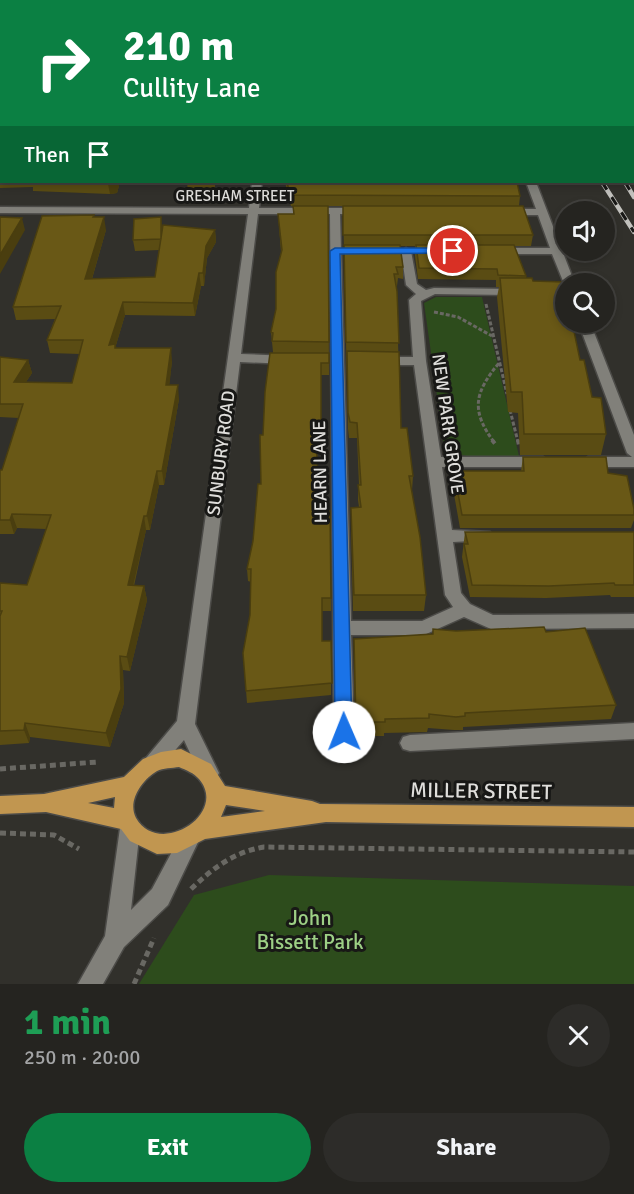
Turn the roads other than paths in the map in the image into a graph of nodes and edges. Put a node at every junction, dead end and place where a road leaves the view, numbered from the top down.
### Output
1 (256, 183) edge
2 (531, 183) edge
3 (0, 210) edge
4 (253, 211) junction
5 (335, 211) junction
6 (369, 212) edge
7 (493, 212) edge
8 (541, 212) junction
9 (555, 248) edge
10 (406, 251) dead end
11 (488, 251) edge
12 (555, 251) edge
13 (528, 292) edge
14 (424, 294) junction
15 (588, 333) edge
16 (233, 358) junction
17 (303, 360) edge
18 (343, 360) junction
19 (420, 361) junction
20 (634, 453) edge
21 (435, 462) junction
22 (634, 462) edge
23 (445, 536) junction
24 (504, 536) edge
25 (464, 609) junction
26 (634, 621) edge
27 (342, 628) junction
28 (186, 724) junction
29 (634, 730) edge
30 (344, 732) dead end
31 (410, 743) dead end
32 (151, 764) junction
33 (209, 773) junction
34 (129, 784) junction
35 (218, 794) junction
36 (44, 803) junction
37 (0, 805) edge
38 (326, 813) junction
39 (634, 817) edge
40 (129, 825) junction
41 (197, 834) junction
42 (116, 939) junction
43 (90, 984) edge

1 - 4 street, SUNBURY ROAD
2 - 8 street
3 - 4 street, GRESHAM STREET
4 - 5 street, GRESHAM STREET
4 - 16 street, SUNBURY ROAD
5 - 6 street, GRESHAM STREET
5 - 18 street, HEARN LANE
7 - 8 street
8 - 9 street
10 - 14 street
11 - 12 street
13 - 14 street
14 - 19 street, NEW PARK GROVE
15 - 20 street
16 - 17 street
16 - 28 street, SUNBURY ROAD
18 - 19 street
18 - 27 street, HEARN LANE
19 - 21 street, NEW PARK GROVE
21 - 22 street
21 - 23 street, NEW PARK GROVE
23 - 24 street
23 - 25 street, NEW PARK GROVE
25 - 26 street
25 - 27 street
27 - 30 street, HEARN LANE
28 - 32 street
28 - 33 street
29 - 31 street
32 - 33 main road
32 - 34 main road
33 - 35 main road
34 - 36 main road
34 - 40 main road
35 - 38 main road, MILLER STREET
35 - 41 main road
36 - 37 main road
36 - 40 main road
38 - 39 main road, MILLER STREET
38 - 41 main road, MILLER STREET
40 - 41 main road
40 - 42 street
41 - 42 street
42 - 43 street

